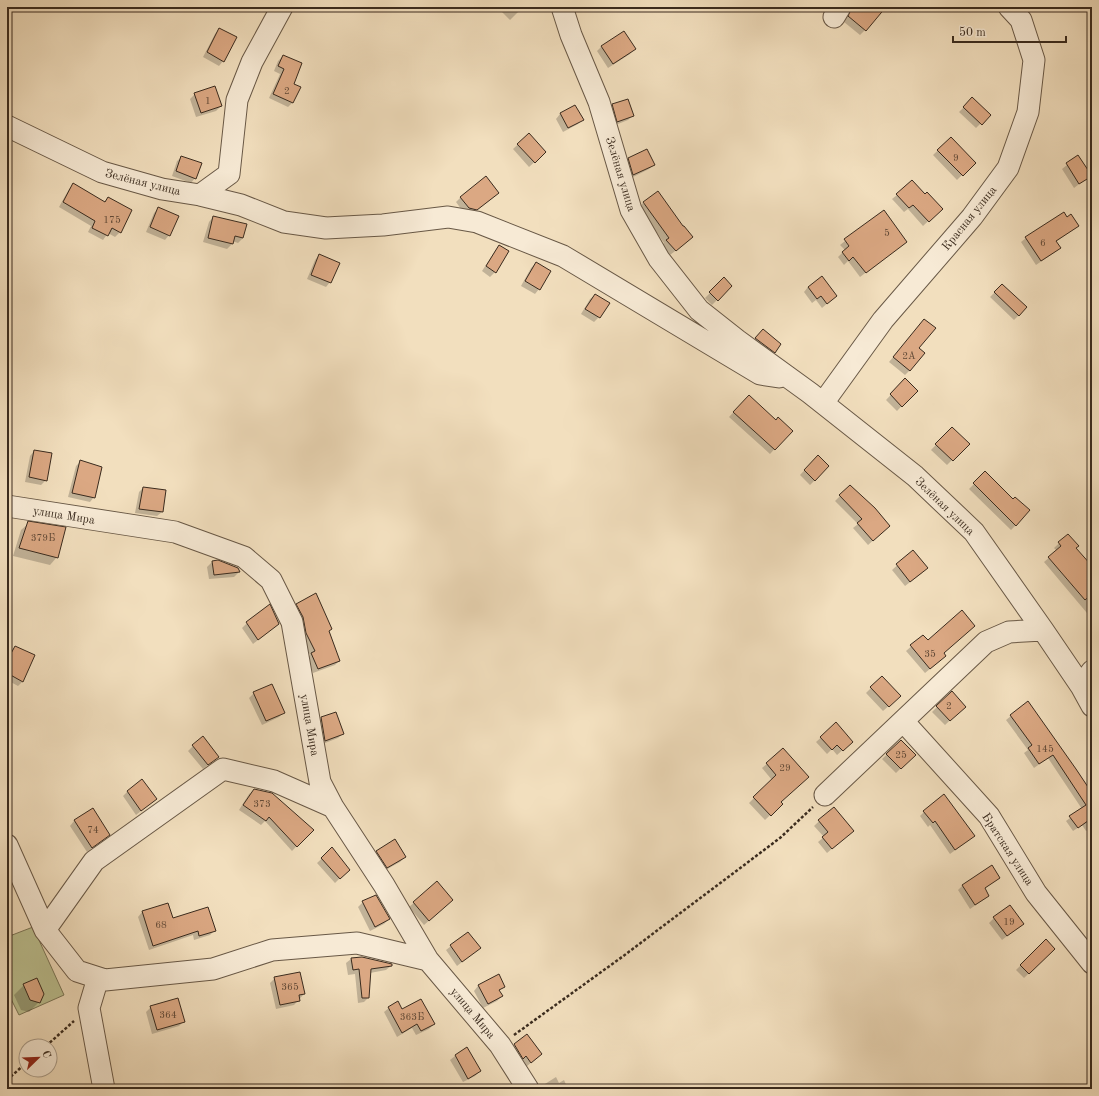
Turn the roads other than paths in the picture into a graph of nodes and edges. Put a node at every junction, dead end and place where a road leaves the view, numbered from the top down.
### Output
1 (282, 7) edge
2 (562, 7) edge
3 (1008, 7) edge
4 (1029, 7) edge
5 (1034, 60) junction
6 (7, 126) edge
7 (229, 174) junction
8 (200, 195) junction
9 (241, 205) junction
10 (791, 379) junction
11 (823, 403) junction
12 (7, 506) edge
13 (1042, 630) junction
14 (1086, 679) edge
15 (1092, 706) edge
16 (903, 721) junction
17 (825, 795) road end
18 (333, 807) junction
19 (7, 845) edge
20 (45, 930) junction
21 (428, 960) junction
22 (1092, 963) edge
23 (102, 979) junction
24 (104, 1089) edge
25 (528, 1089) edge

1 - 7 street
2 - 10 street, Зелёная улица
3 - 5 street, Красная улица
4 - 5 street
5 - 11 street, Красная улица
6 - 8 street, Зелёная улица
7 - 8 street
7 - 9 street
8 - 9 street, Зелёная улица
9 - 10 street, Зелёная улица
10 - 11 street, Зелёная улица
11 - 13 street, Зелёная улица
12 - 18 street, улица Мира
13 - 14 street, Зелёная улица
13 - 16 street
14 - 15 street, Зелёная улица
16 - 17 street
16 - 22 street, Братская улица
18 - 20 street
18 - 21 street, улица Мира
19 - 20 street
20 - 23 street
21 - 23 street
21 - 25 street, улица Мира
23 - 24 street

